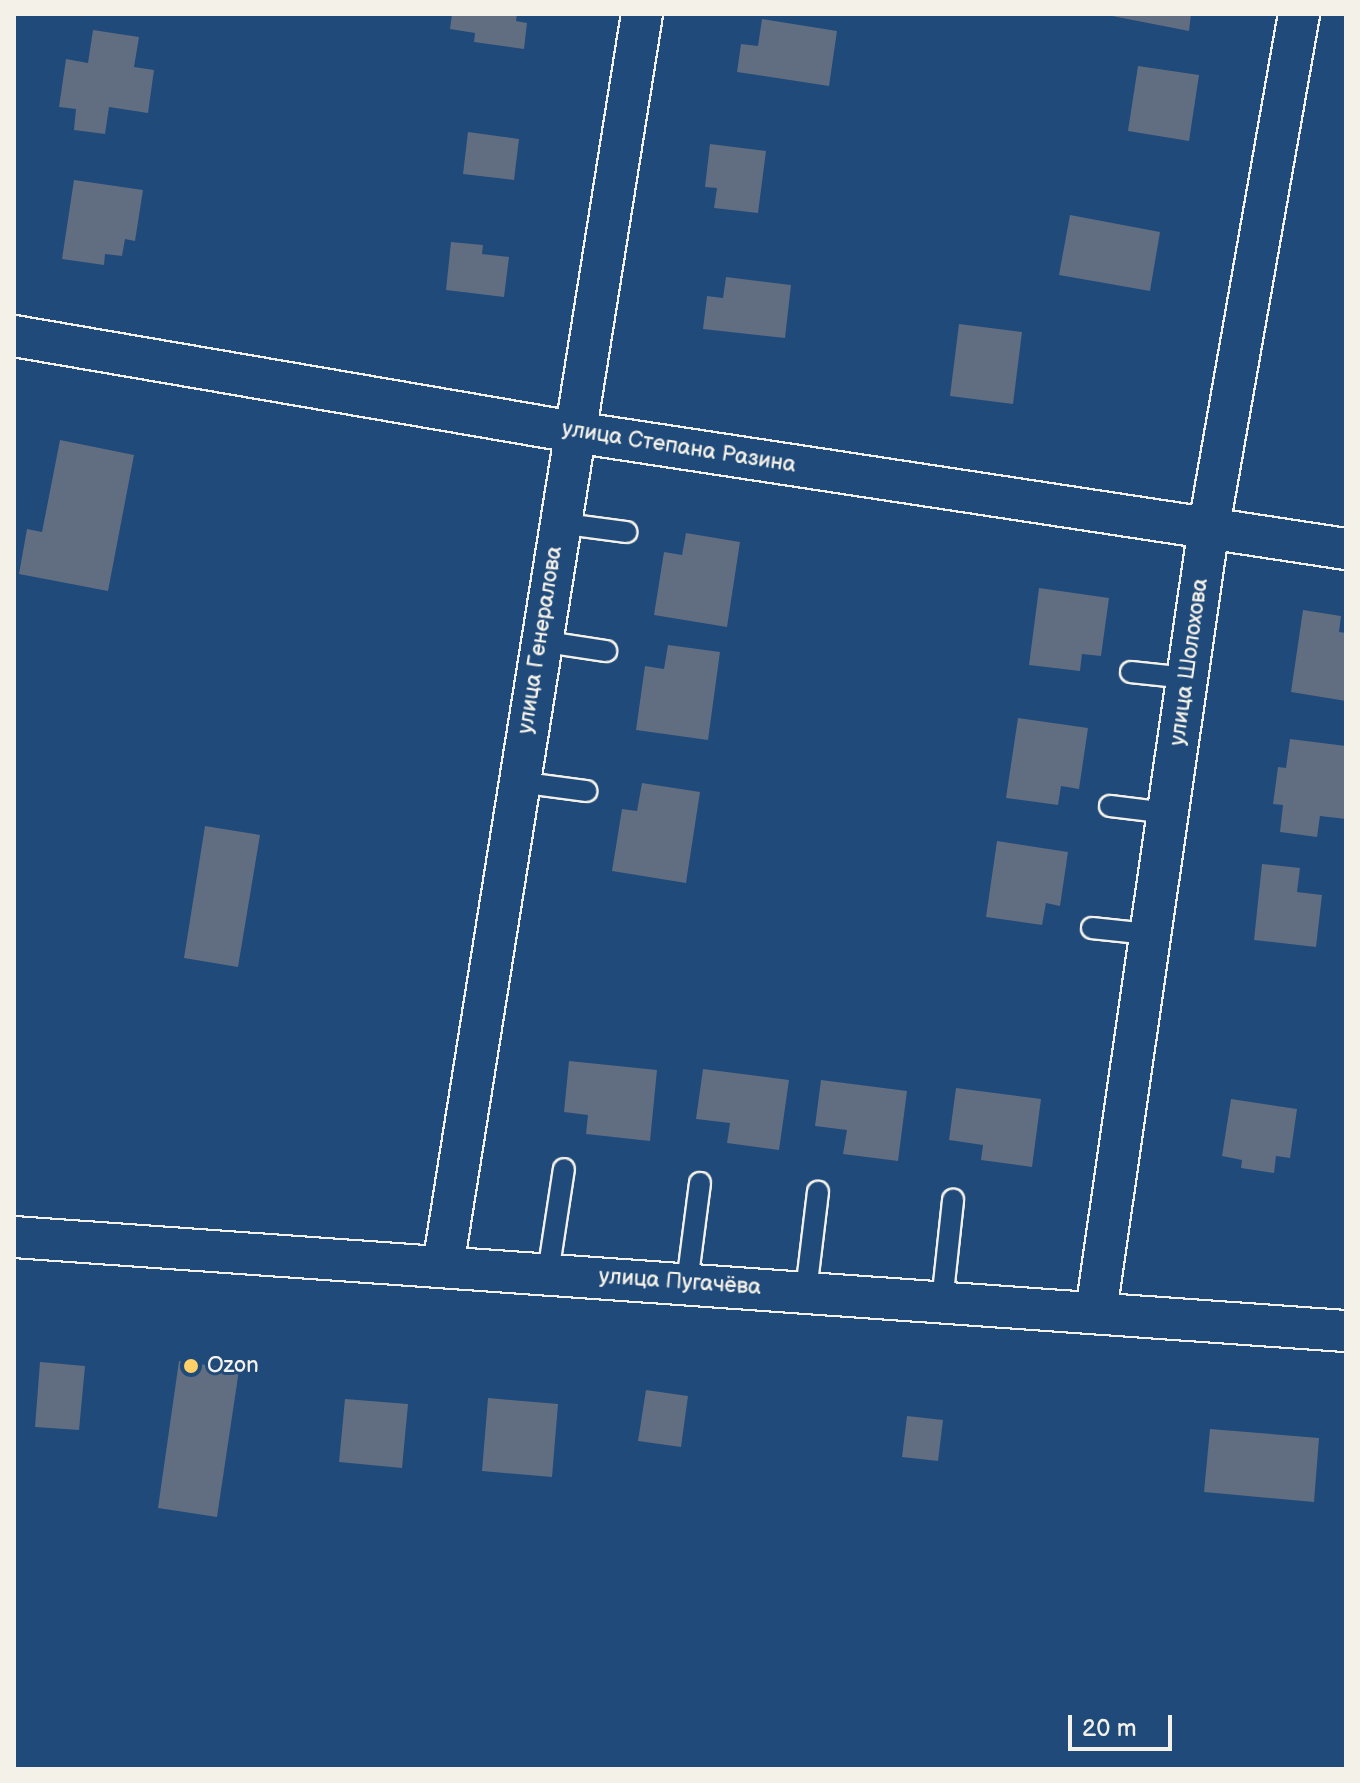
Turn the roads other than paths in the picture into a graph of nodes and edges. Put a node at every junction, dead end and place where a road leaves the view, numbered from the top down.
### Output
1 (642, 14) edge
2 (1299, 14) edge
3 (14, 336) edge
4 (574, 432) junction
5 (558, 523) junction
6 (1209, 526) junction
7 (626, 532) dead end
8 (1346, 549) edge
9 (540, 641) junction
10 (606, 651) dead end
11 (1131, 672) dead end
12 (1187, 678) junction
13 (518, 782) junction
14 (586, 791) dead end
15 (1110, 806) dead end
16 (1167, 813) junction
17 (1092, 928) dead end
18 (1148, 934) junction
19 (564, 1169) dead end
20 (700, 1183) dead end
21 (818, 1192) dead end
22 (953, 1200) dead end
23 (14, 1237) edge
24 (443, 1266) junction
25 (548, 1273) junction
26 (687, 1283) junction
27 (806, 1291) junction
28 (942, 1302) junction
29 (1096, 1312) junction
30 (1346, 1331) edge

1 - 4 street, улица Генералова
2 - 6 street, улица Шолохова
3 - 4 street, улица Степана Разина
4 - 5 street, улица Генералова
4 - 6 street, улица Степана Разина
5 - 7 lane
5 - 9 street, улица Генералова
6 - 8 street, улица Степана Разина
6 - 12 street, улица Шолохова
9 - 10 lane
9 - 13 street, улица Генералова
11 - 12 lane
12 - 16 street, улица Шолохова
13 - 14 lane
13 - 24 street, улица Генералова
15 - 16 lane
16 - 18 street, улица Шолохова
17 - 18 lane
18 - 29 street, улица Шолохова
19 - 25 lane
20 - 26 lane
21 - 27 lane
22 - 28 lane
23 - 24 street, улица Пугачёва
24 - 25 street, улица Пугачёва
25 - 26 street, улица Пугачёва
26 - 27 street, улица Пугачёва
27 - 28 street, улица Пугачёва
28 - 29 street, улица Пугачёва
29 - 30 street, улица Пугачёва

